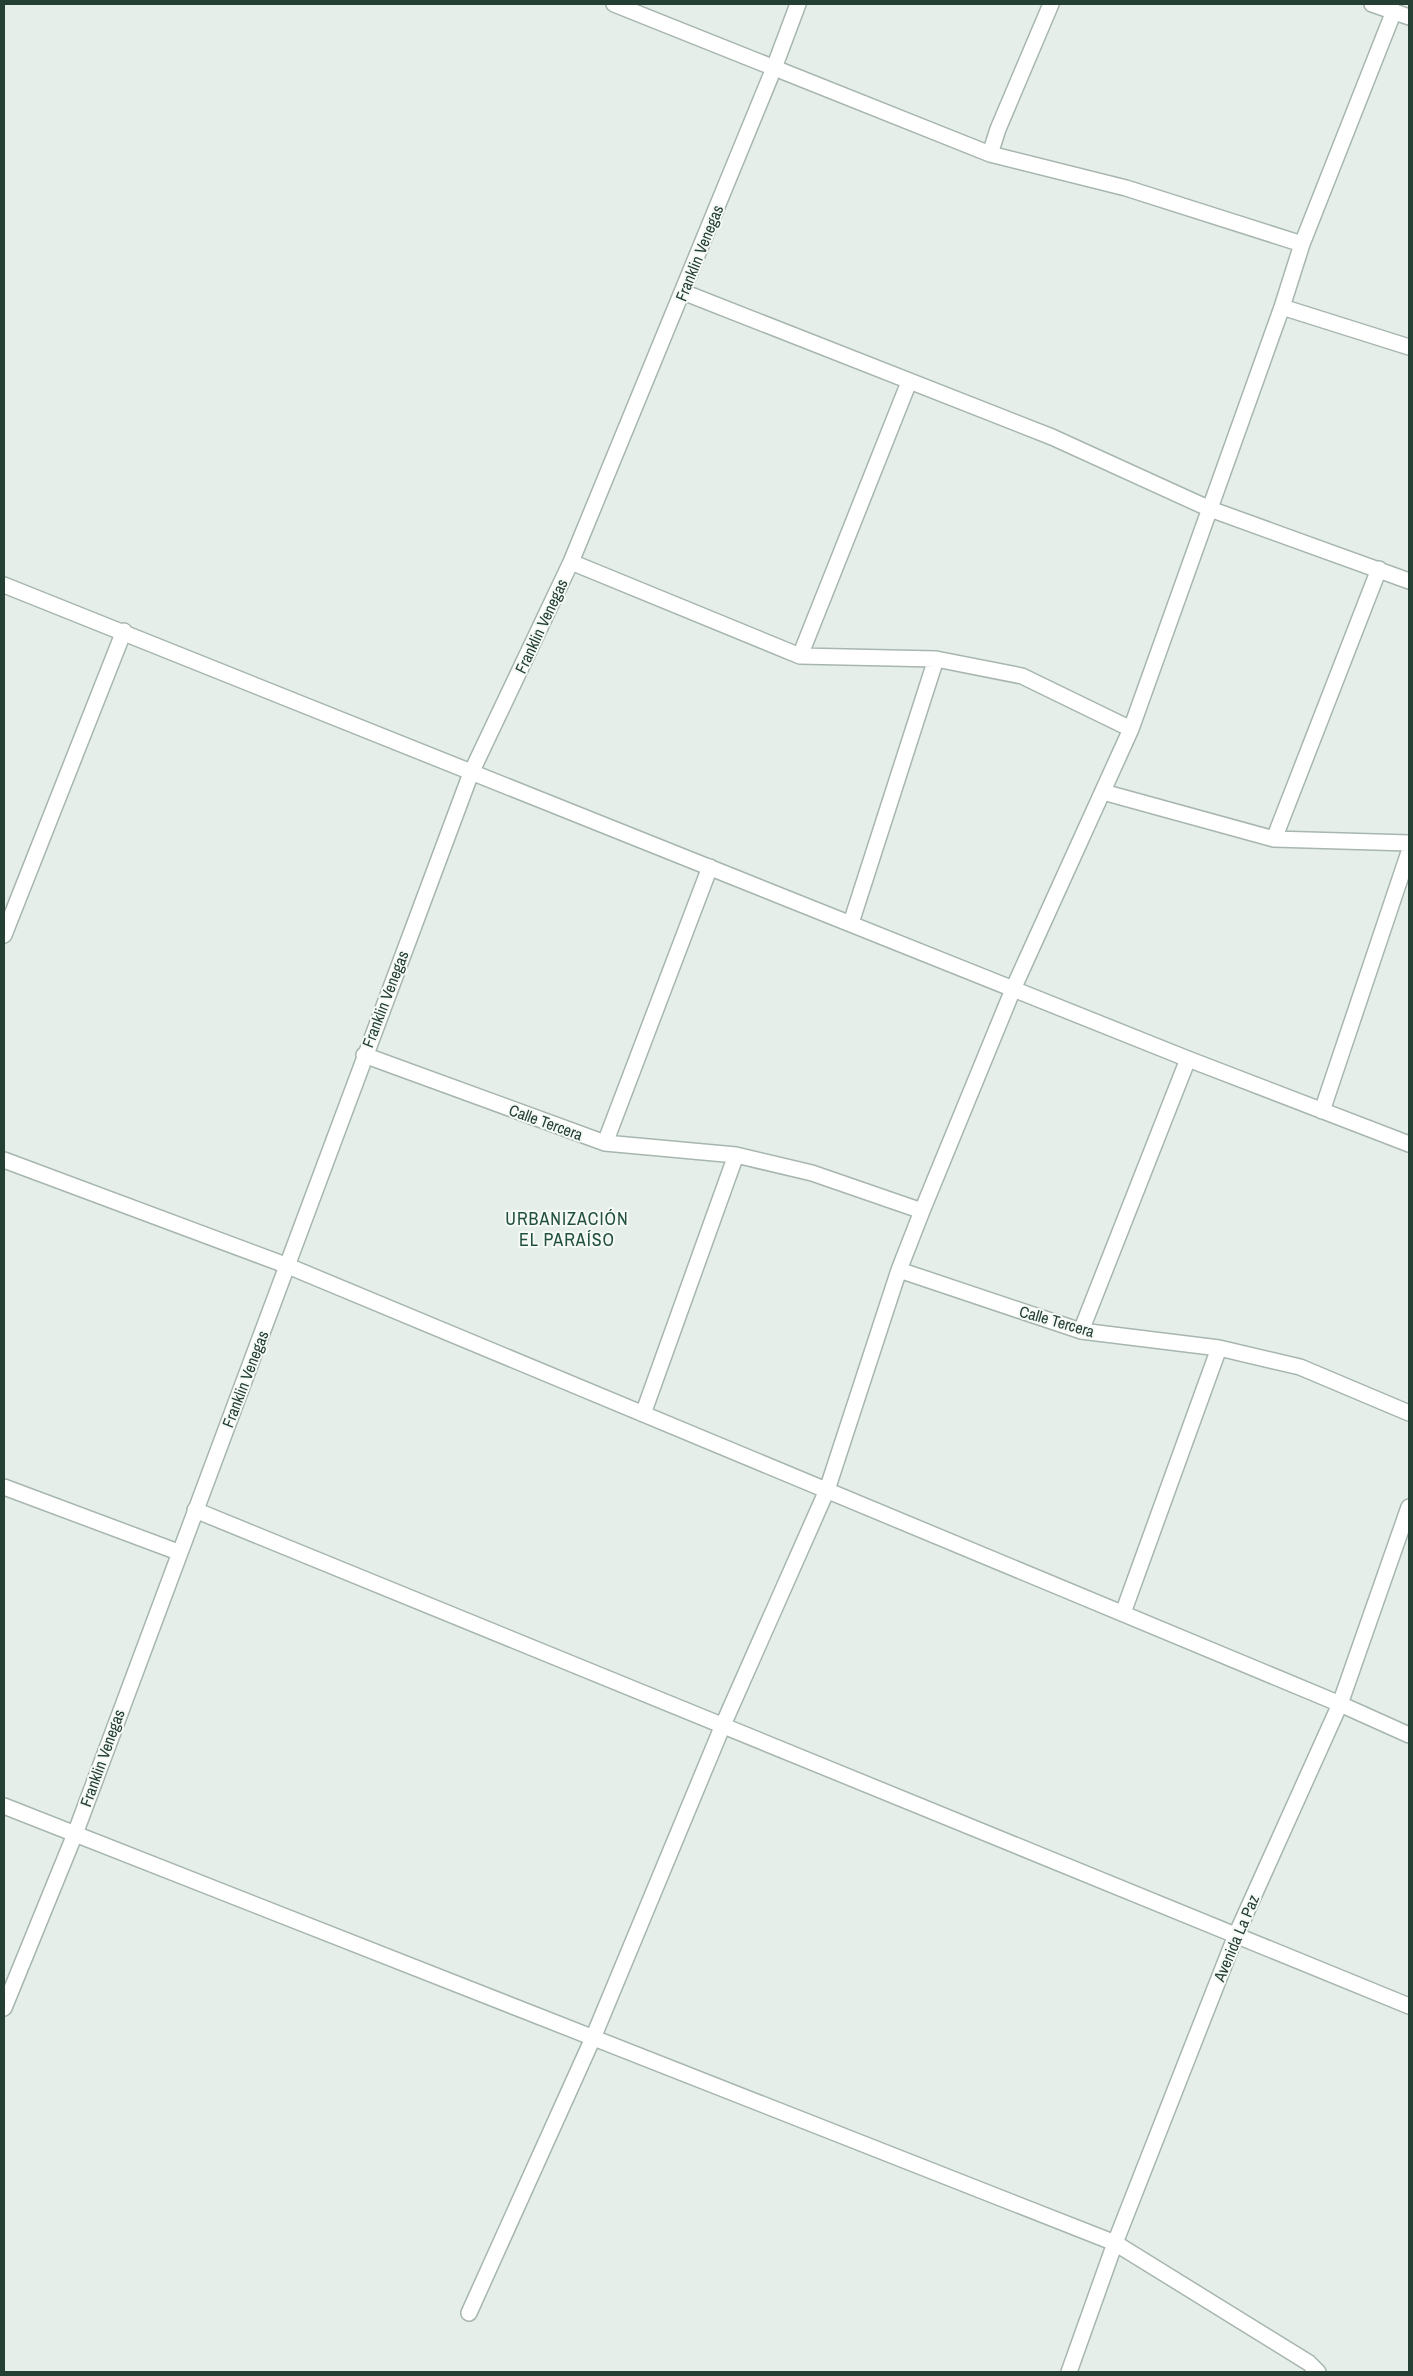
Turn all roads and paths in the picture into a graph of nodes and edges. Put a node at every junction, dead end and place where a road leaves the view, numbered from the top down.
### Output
1 (614, 4) edge
2 (798, 4) edge
3 (1051, 4) edge
4 (1372, 4) edge
5 (1394, 11) junction
6 (1409, 16) edge
7 (774, 68) junction
8 (990, 154) junction
9 (1302, 244) junction
10 (683, 292) junction
11 (1282, 306) junction
12 (1409, 347) edge
13 (909, 382) junction
14 (1210, 509) junction
15 (571, 562) junction
16 (1379, 569) junction
17 (1409, 581) edge
18 (4, 584) edge
19 (124, 631) junction
20 (800, 656) junction
21 (936, 659) junction
22 (1131, 730) junction
23 (471, 773) junction
24 (1103, 792) junction
25 (1274, 839) junction
26 (1409, 843) edge
27 (1409, 852) edge
28 (710, 867) junction
29 (851, 923) junction
30 (4, 935) edge
31 (1014, 987) junction
32 (364, 1055) junction
33 (1188, 1059) junction
34 (1322, 1111) junction
35 (605, 1144) junction
36 (1409, 1144) edge
37 (736, 1155) junction
38 (4, 1160) edge
39 (922, 1211) junction
40 (288, 1266) junction
41 (899, 1270) junction
42 (1081, 1331) junction
43 (1219, 1348) junction
44 (1409, 1413) edge
45 (643, 1414) junction
46 (4, 1487) edge
47 (827, 1490) junction
48 (1409, 1507) edge
49 (196, 1510) junction
50 (178, 1552) junction
51 (1123, 1614) junction
52 (1340, 1704) junction
53 (723, 1725) junction
54 (1409, 1735) edge
55 (4, 1806) edge
56 (75, 1834) junction
57 (1236, 1935) junction
58 (1409, 2006) edge
59 (4, 2008) edge
60 (593, 2038) junction
61 (1115, 2243) junction
62 (469, 2313) dead end
63 (1069, 2372) edge
64 (1318, 2372) edge

1 - 7 street
2 - 7 street, Franklin Venegas
3 - 8 street
4 - 5 street
5 - 6 street
5 - 9 street
7 - 8 street
7 - 10 street, Franklin Venegas
8 - 9 street
9 - 11 street
10 - 13 street
10 - 15 street, Franklin Venegas
11 - 12 street
11 - 14 street
13 - 14 street
13 - 20 street
14 - 16 street
14 - 22 street
15 - 20 street
15 - 23 street, Franklin Venegas
16 - 17 street
16 - 25 street
18 - 19 street
19 - 23 street
19 - 30 street
20 - 21 street
21 - 22 street
21 - 29 street
22 - 24 street
23 - 28 street
23 - 32 street, Franklin Venegas
24 - 25 street
24 - 31 street
25 - 26 street
27 - 34 street
28 - 29 street
28 - 35 street
29 - 31 street
31 - 33 street
31 - 39 street
32 - 35 street, Calle Tercera
32 - 40 street, Franklin Venegas
33 - 34 street
33 - 42 street
34 - 36 street
35 - 37 street, Calle Tercera
37 - 39 street, Calle Tercera
37 - 45 street
38 - 40 street
39 - 41 street
40 - 45 street
40 - 49 street, Franklin Venegas
41 - 42 street, Calle Tercera
41 - 47 street
42 - 43 street, Calle Tercera
43 - 44 street, Calle Tercera
43 - 51 street
45 - 47 street
46 - 50 street
47 - 51 street
47 - 53 street
48 - 52 street, Avenida La Paz
49 - 50 street, Franklin Venegas
49 - 53 street
50 - 56 street, Franklin Venegas
51 - 52 street
52 - 54 street
52 - 57 street, Avenida La Paz
53 - 57 street
53 - 60 street
55 - 56 street
56 - 59 street, Franklin Venegas
56 - 60 street
57 - 58 street
57 - 61 street, Avenida La Paz
60 - 61 street
60 - 62 street
61 - 63 street, Avenida La Paz
61 - 64 street

